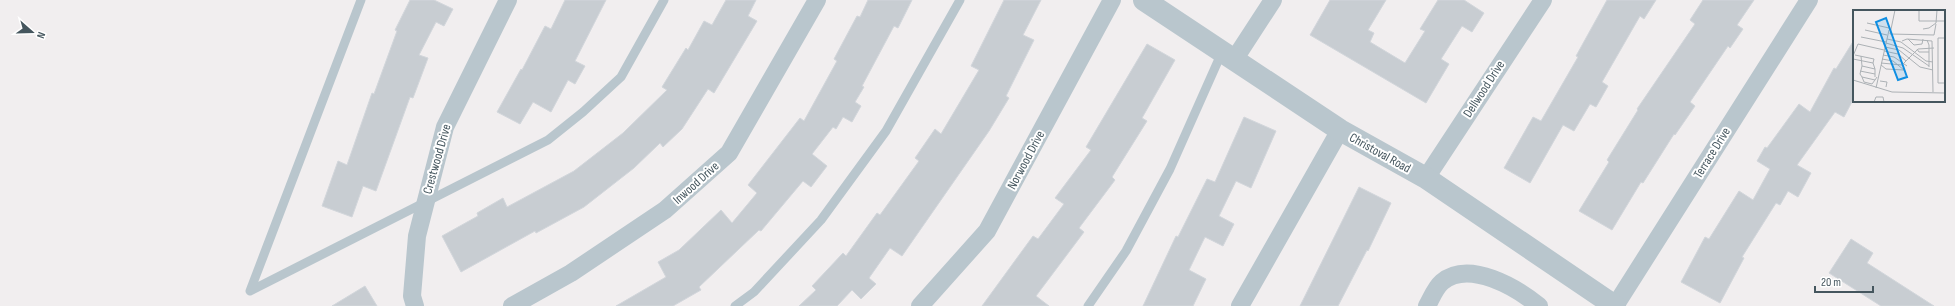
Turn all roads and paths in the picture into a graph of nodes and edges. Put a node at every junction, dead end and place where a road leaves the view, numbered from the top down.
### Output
1 (361, 0) edge
2 (508, 0) edge
3 (664, 0) edge
4 (817, 0) edge
5 (960, 0) edge
6 (1112, 0) edge
7 (1144, 0) edge
8 (1273, 0) edge
9 (1543, 0) edge
10 (1809, 0) edge
11 (1228, 56) junction
12 (1340, 130) junction
13 (1426, 178) junction
14 (425, 202) junction
15 (415, 306) edge
16 (512, 306) edge
17 (735, 306) edge
18 (920, 306) edge
19 (1088, 306) edge
20 (1240, 306) edge
21 (1427, 306) edge
22 (1539, 306) edge
23 (1615, 306) edge

1 - 14 lane
2 - 14 street, Crestwood Drive
3 - 14 lane
4 - 16 street, Inwood Drive
5 - 17 lane
6 - 18 street, Norwood Drive
7 - 11 street, Christoval Road
8 - 11 street
9 - 13 street, Dellwood Drive
10 - 23 street, Terrace Drive
11 - 12 street, Christoval Road
11 - 19 lane
12 - 13 street, Christoval Road
12 - 20 street
13 - 23 street, Christoval Road
14 - 15 street, Crestwood Drive
21 - 22 street

